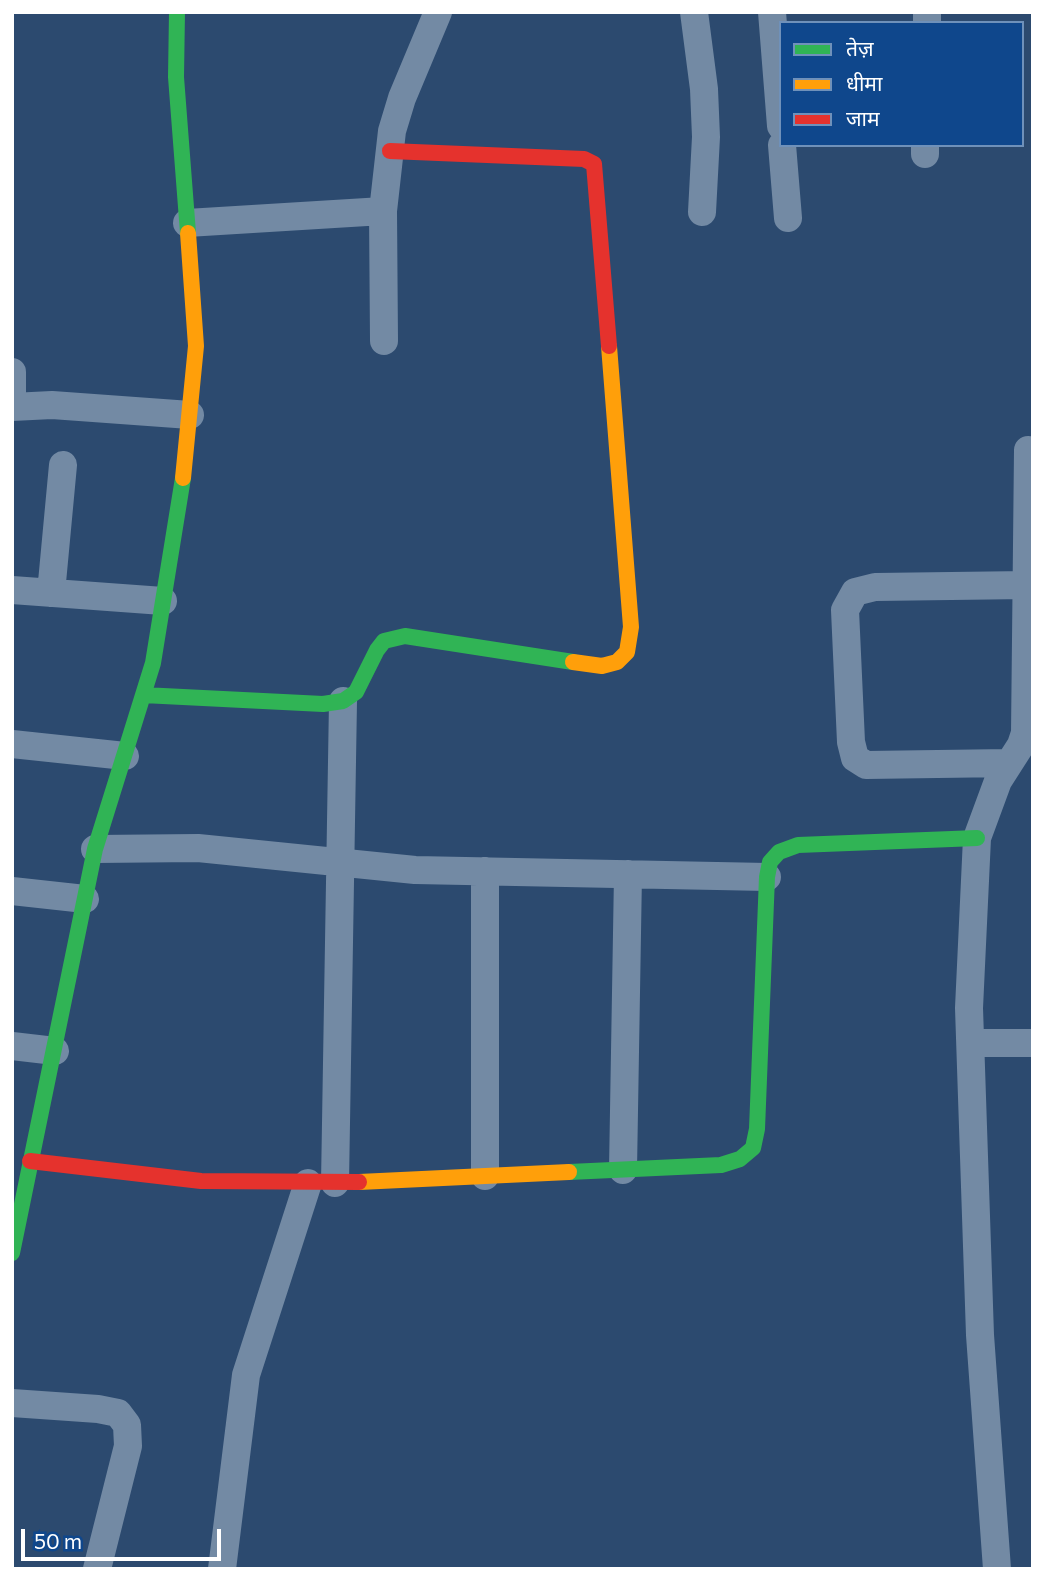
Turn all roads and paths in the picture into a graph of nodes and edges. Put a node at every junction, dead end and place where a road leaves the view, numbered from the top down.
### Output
1 (177, 12) edge
2 (438, 12) edge
3 (694, 12) edge
4 (772, 12) edge
5 (779, 101) edge
6 (782, 147) edge
7 (390, 152) junction
8 (383, 211) junction
9 (702, 212) dead end
10 (788, 218) dead end
11 (187, 223) junction
12 (384, 341) dead end
13 (12, 372) edge
14 (12, 392) edge
15 (12, 407) edge
16 (190, 415) junction
17 (1028, 450) dead end
18 (63, 465) dead end
19 (1027, 585) junction
20 (12, 590) edge
21 (51, 593) junction
22 (163, 601) junction
23 (143, 695) junction
24 (343, 701) junction
25 (12, 744) edge
26 (125, 756) junction
27 (1009, 763) junction
28 (977, 838) junction
29 (94, 849) junction
30 (341, 862) junction
31 (485, 871) junction
32 (628, 874) junction
33 (767, 877) junction
34 (12, 891) edge
35 (85, 899) junction
36 (971, 1043) junction
37 (1033, 1043) edge
38 (12, 1046) edge
39 (55, 1051) junction
40 (30, 1161) junction
41 (623, 1170) junction
42 (485, 1176) junction
43 (321, 1183) junction
44 (18, 1193) edge
45 (12, 1253) edge
46 (12, 1403) edge
47 (97, 1569) edge
48 (222, 1569) edge
49 (997, 1569) edge

1 - 11 street
2 - 7 street
3 - 9 street
4 - 5 street
6 - 10 street
7 - 8 street
7 - 24 street
8 - 11 street
8 - 12 street
11 - 16 street
13 - 14 street
15 - 16 street
16 - 22 street
17 - 19 street
18 - 21 street
19 - 27 street
19 - 27 street
20 - 21 street
21 - 22 street
22 - 23 street
23 - 24 street
23 - 26 street
24 - 30 street
25 - 26 street
26 - 29 street
27 - 28 street
28 - 33 street
28 - 36 street
29 - 30 street
29 - 35 street
30 - 31 street
30 - 43 street
31 - 32 street
31 - 42 street
32 - 33 street
32 - 41 street
33 - 41 street
34 - 35 street
35 - 39 street
36 - 37 street
36 - 49 street
38 - 39 street
39 - 40 street
40 - 43 street
40 - 44 street
41 - 42 street
42 - 43 street
43 - 48 street
44 - 45 street
46 - 47 street

